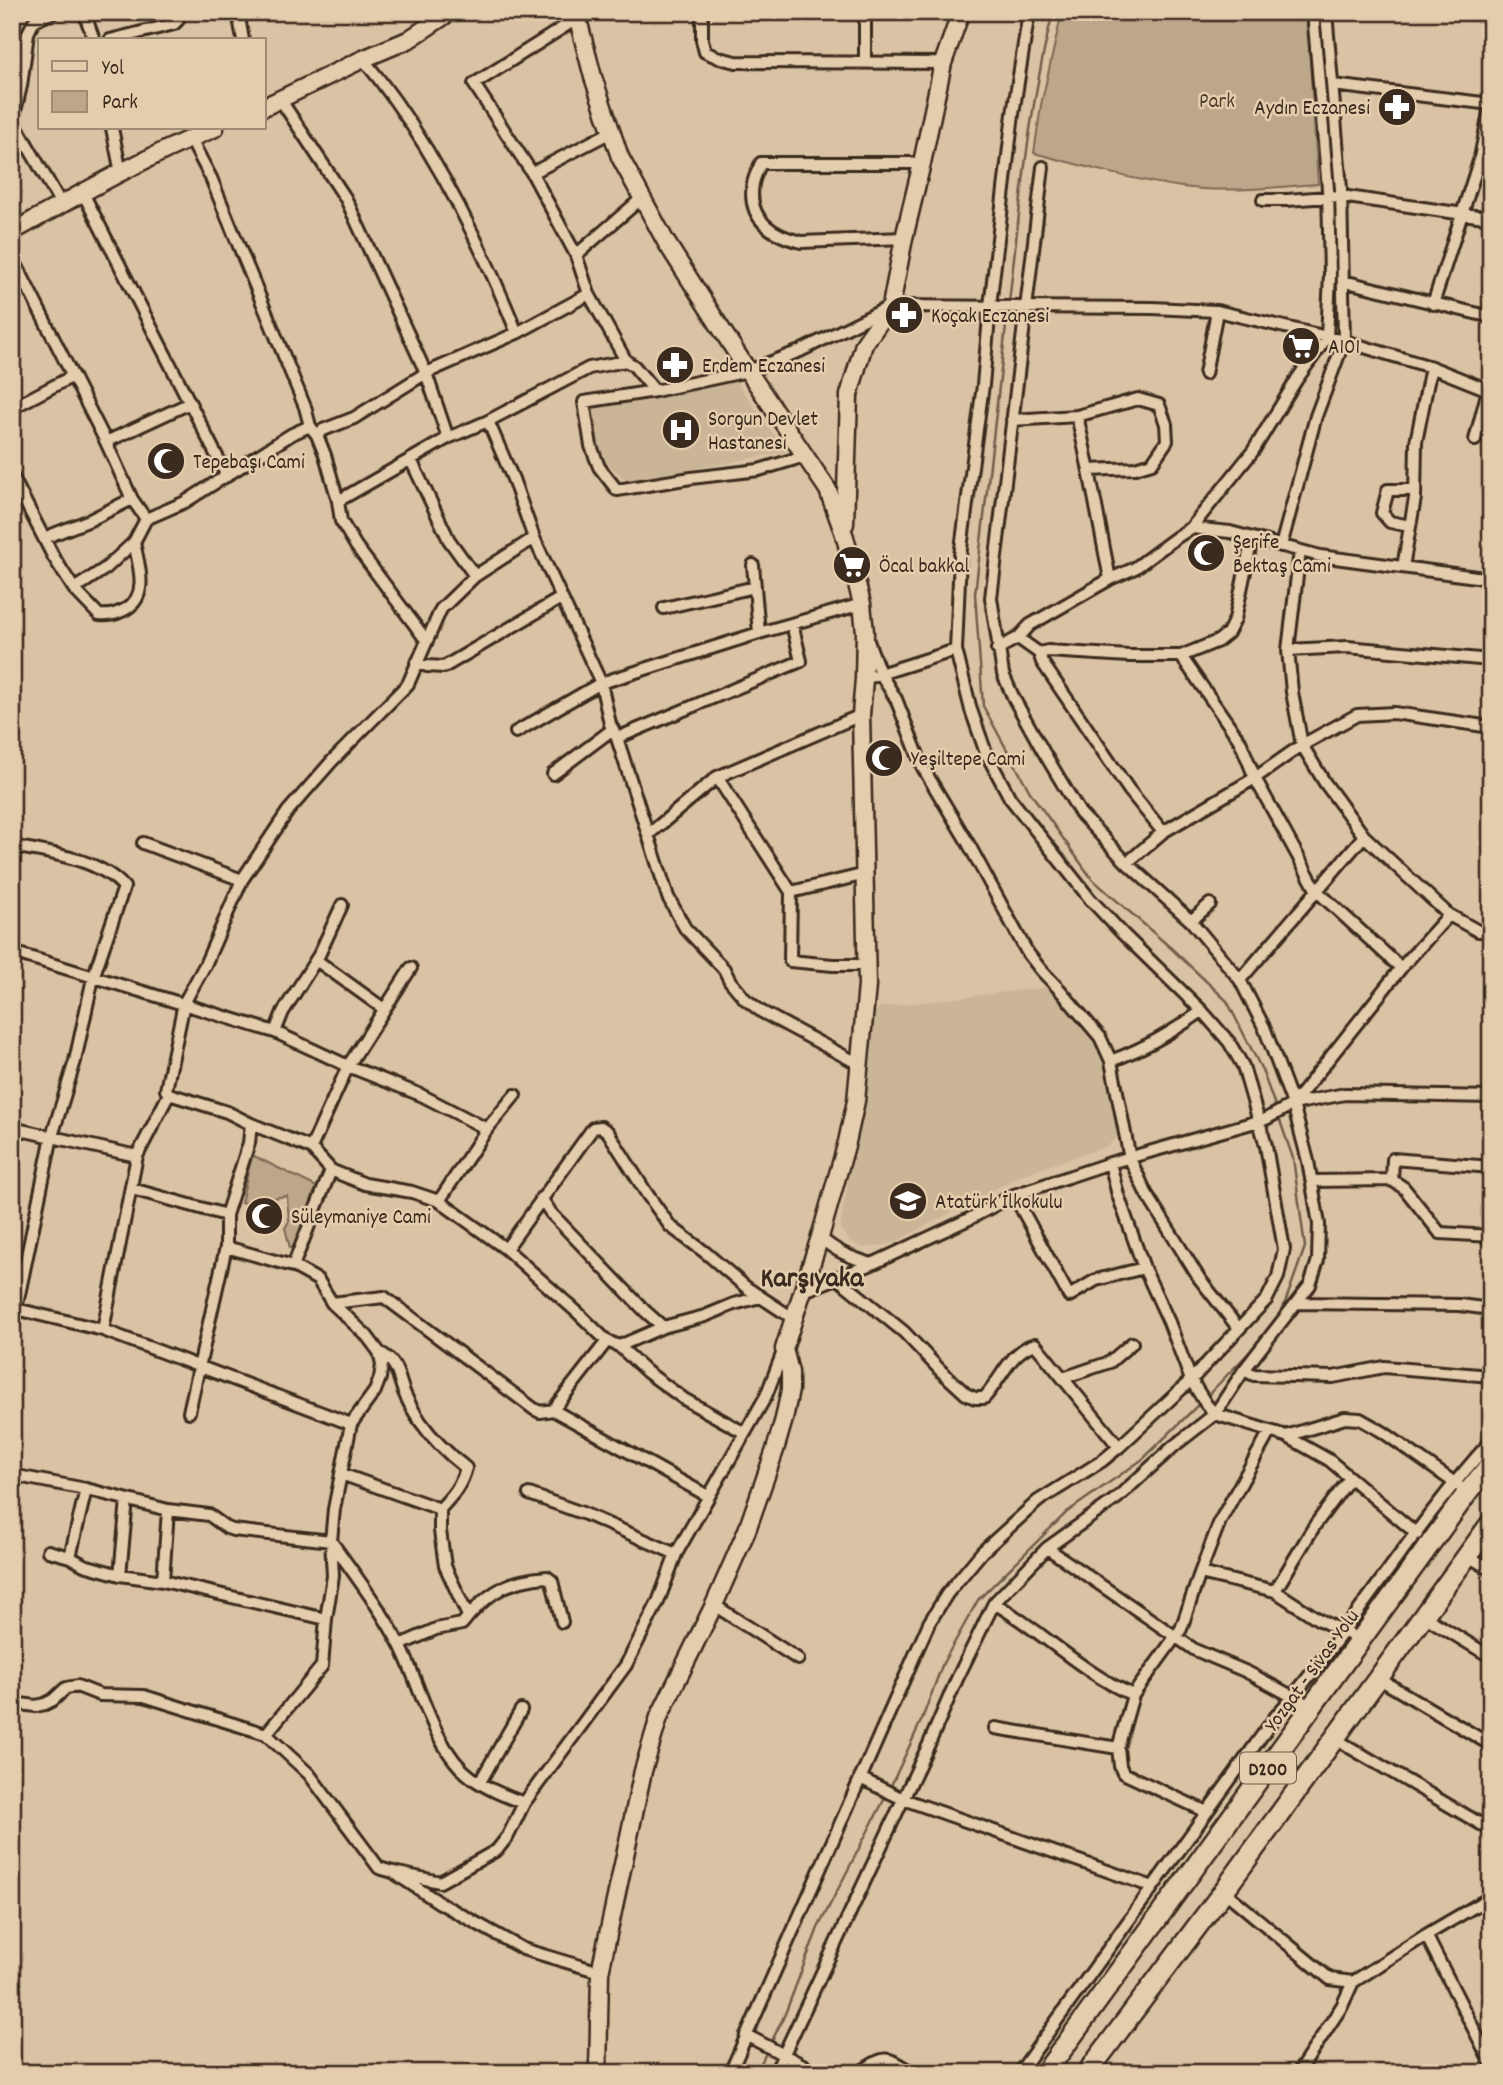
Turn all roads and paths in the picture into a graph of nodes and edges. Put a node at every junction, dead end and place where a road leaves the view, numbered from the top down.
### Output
1 (54, 12) edge
2 (84, 12) edge
3 (178, 12) edge
4 (238, 12) edge
5 (702, 12) edge
6 (864, 12) edge
7 (961, 12) edge
8 (1029, 12) edge
9 (1313, 12) edge
10 (1326, 12) edge
11 (441, 15) edge
12 (577, 15) edge
13 (31, 17) edge
14 (154, 35) edge
15 (93, 38) edge
16 (128, 38) edge
17 (242, 38) edge
18 (363, 59) junction
19 (864, 62) junction
20 (943, 63) junction
21 (1333, 85) junction
22 (269, 101) edge
23 (1491, 103) edge
24 (13, 121) edge
25 (112, 130) edge
26 (210, 130) edge
27 (611, 132) junction
28 (190, 138) junction
29 (922, 163) junction
30 (1043, 167) dead end
31 (121, 173) junction
32 (532, 173) junction
33 (83, 193) junction
34 (1341, 196) junction
35 (1328, 197) junction
36 (642, 198) junction
37 (1264, 200) dead end
38 (61, 204) junction
39 (1462, 213) junction
40 (1491, 218) edge
41 (12, 232) edge
42 (904, 238) junction
43 (576, 255) junction
44 (12, 256) edge
45 (1343, 281) junction
46 (589, 294) junction
47 (1433, 304) junction
48 (891, 306) junction
49 (990, 306) junction
50 (1025, 307) junction
51 (1217, 311) junction
52 (1491, 317) edge
53 (517, 333) junction
54 (1327, 337) junction
55 (1344, 341) junction
56 (626, 361) junction
57 (1431, 366) junction
58 (748, 371) junction
59 (426, 373) junction
60 (1205, 374) dead end
61 (73, 376) junction
62 (654, 391) junction
63 (1490, 391) edge
64 (190, 403) junction
65 (12, 408) edge
66 (1077, 416) junction
67 (1012, 420) junction
68 (488, 421) junction
69 (314, 430) junction
70 (448, 438) junction
71 (1475, 440) dead end
72 (106, 442) junction
73 (805, 456) junction
74 (411, 460) junction
75 (1090, 470) junction
76 (12, 476) edge
77 (227, 476) junction
78 (1415, 490) junction
79 (132, 499) junction
80 (338, 501) junction
81 (146, 519) junction
82 (1410, 526) junction
83 (1191, 528) junction
84 (845, 537) junction
85 (44, 538) junction
86 (534, 538) junction
87 (1252, 538) junction
88 (134, 542) junction
89 (1281, 546) junction
90 (1300, 551) junction
91 (753, 565) dead end
92 (1404, 567) junction
93 (475, 576) junction
94 (1110, 579) junction
95 (1491, 579) edge
96 (755, 587) junction
97 (74, 589) junction
98 (561, 598) junction
99 (862, 604) junction
100 (664, 608) dead end
101 (792, 624) junction
102 (865, 632) junction
103 (758, 634) junction
104 (1018, 638) junction
105 (426, 640) junction
106 (998, 649) junction
107 (956, 650) junction
108 (1288, 650) junction
109 (1039, 653) junction
110 (1181, 656) junction
111 (1491, 660) edge
112 (416, 663) junction
113 (880, 673) junction
114 (864, 679) junction
115 (601, 683) junction
116 (861, 715) junction
117 (1491, 727) edge
118 (516, 732) dead end
119 (615, 733) junction
120 (1302, 746) junction
121 (553, 774) dead end
122 (718, 777) junction
123 (1255, 778) junction
124 (1163, 832) junction
125 (649, 834) junction
126 (1364, 836) junction
127 (143, 843) dead end
128 (12, 846) edge
129 (1127, 863) junction
130 (866, 874) junction
131 (242, 880) junction
132 (1317, 891) junction
133 (791, 892) junction
134 (1210, 904) dead end
135 (342, 905) dead end
136 (1449, 915) junction
137 (1191, 921) junction
138 (1491, 931) edge
139 (12, 952) edge
140 (316, 960) junction
141 (866, 965) junction
142 (411, 968) dead end
143 (1401, 968) junction
144 (93, 978) junction
145 (1240, 979) junction
146 (184, 1003) junction
147 (384, 1009) junction
148 (1202, 1011) junction
149 (275, 1032) junction
150 (1111, 1061) junction
151 (859, 1064) junction
152 (348, 1066) junction
153 (169, 1094) junction
154 (515, 1095) dead end
155 (1491, 1097) edge
156 (1293, 1104) junction
157 (1263, 1119) junction
158 (251, 1124) junction
159 (12, 1128) edge
160 (487, 1129) junction
161 (52, 1136) junction
162 (311, 1149) junction
163 (136, 1156) junction
164 (1130, 1159) junction
165 (1110, 1163) junction
166 (1491, 1167) edge
167 (331, 1170) junction
168 (1392, 1180) junction
169 (1312, 1181) junction
170 (132, 1189) junction
171 (1014, 1195) junction
172 (541, 1198) junction
173 (439, 1201) junction
174 (226, 1214) junction
175 (1491, 1236) edge
176 (820, 1237) junction
177 (226, 1247) junction
178 (506, 1249) junction
179 (872, 1264) junction
180 (293, 1266) junction
181 (1144, 1268) junction
182 (835, 1278) junction
183 (804, 1291) junction
184 (760, 1297) junction
185 (332, 1303) junction
186 (1298, 1303) junction
187 (14, 1308) edge
188 (1491, 1309) edge
189 (794, 1319) junction
190 (663, 1327) junction
191 (103, 1329) junction
192 (1239, 1329) junction
193 (607, 1341) junction
194 (1132, 1343) dead end
195 (619, 1346) junction
196 (784, 1349) junction
197 (379, 1352) junction
198 (198, 1364) junction
199 (1244, 1370) junction
200 (1491, 1376) edge
201 (1063, 1378) junction
202 (1193, 1383) junction
203 (552, 1410) junction
204 (189, 1412) dead end
205 (1215, 1414) junction
206 (351, 1424) junction
207 (1270, 1431) junction
208 (745, 1433) junction
209 (1286, 1436) junction
210 (1491, 1441) edge
211 (1119, 1447) junction
212 (1491, 1464) edge
213 (341, 1474) junction
214 (12, 1475) edge
215 (1350, 1478) junction
216 (1461, 1487) junction
217 (86, 1489) junction
218 (529, 1494) dead end
219 (708, 1496) junction
220 (127, 1500) junction
221 (440, 1508) junction
222 (168, 1510) junction
223 (1491, 1525) edge
224 (1417, 1534) junction
225 (331, 1541) junction
226 (1047, 1548) junction
227 (48, 1551) dead end
228 (676, 1554) junction
229 (70, 1557) junction
230 (1469, 1557) junction
231 (1491, 1570) edge
232 (1200, 1573) junction
233 (120, 1575) junction
234 (163, 1581) junction
235 (1275, 1591) junction
236 (994, 1603) junction
237 (714, 1605) junction
238 (468, 1616) junction
239 (1427, 1618) junction
240 (326, 1619) junction
241 (562, 1622) dead end
242 (1344, 1631) junction
243 (1177, 1637) junction
244 (1362, 1640) junction
245 (400, 1645) junction
246 (1491, 1657) edge
247 (798, 1659) dead end
248 (1381, 1680) junction
249 (1133, 1695) junction
250 (1293, 1696) junction
251 (12, 1703) edge
252 (1312, 1707) junction
253 (521, 1710) dead end
254 (995, 1728) dead end
255 (266, 1734) junction
256 (1337, 1740) junction
257 (1491, 1745) edge
258 (1118, 1748) junction
259 (864, 1780) junction
260 (480, 1782) junction
261 (898, 1796) junction
262 (524, 1803) junction
263 (1207, 1812) junction
264 (1491, 1830) edge
265 (393, 1872) junction
266 (1153, 1887) junction
267 (1225, 1892) junction
268 (1491, 1897) edge
269 (1426, 1935) junction
270 (600, 1972) junction
271 (1353, 1982) junction
272 (750, 2037) junction
273 (780, 2052) junction
274 (1491, 2063) edge
275 (598, 2073) edge
276 (730, 2073) edge
277 (775, 2073) edge
278 (818, 2073) edge
279 (859, 2073) edge
280 (914, 2073) edge
281 (1019, 2073) edge
282 (1045, 2073) edge
283 (1087, 2073) edge
284 (1096, 2073) edge
285 (1298, 2073) edge

1 - 13 street
2 - 15 street
3 - 14 street
4 - 17 street
5 - 19 street
6 - 19 street
7 - 20 street
8 - 49 street
9 - 35 street
10 - 21 street
11 - 18 street
12 - 27 street
12 - 32 street
13 - 24 street
14 - 16 street
18 - 22 street
18 - 53 street
19 - 20 street
20 - 29 street
21 - 23 street
21 - 34 street
22 - 59 street
23 - 39 street
24 - 38 street
25 - 31 street
26 - 28 street
27 - 32 street
27 - 36 street
28 - 31 street
28 - 69 street
29 - 42 street
29 - 42 street
30 - 50 street
31 - 33 street
32 - 43 street
33 - 38 street
33 - 64 street
34 - 35 street
34 - 39 street
34 - 45 street
35 - 37 street
35 - 54 street
36 - 43 street
36 - 58 street
38 - 41 street
39 - 40 street
39 - 47 street
42 - 48 street
43 - 46 street
44 - 61 street
45 - 47 street
45 - 55 street
46 - 53 street
46 - 56 street
47 - 52 street
48 - 49 street
48 - 58 street
48 - 84 street
49 - 50 street
49 - 107 street
50 - 51 street
50 - 67 street
51 - 54 street
51 - 60 street
53 - 59 street
54 - 55 street
54 - 83 street
55 - 57 street
55 - 89 street
56 - 62 street
56 - 68 street
57 - 63 street
57 - 78 street
58 - 62 street
58 - 73 street
59 - 69 street
59 - 70 street
61 - 65 street
61 - 72 street
62 - 73 street
63 - 71 street
64 - 72 street
64 - 77 street
66 - 67 street
66 - 75 street
66 - 75 street
67 - 106 street
68 - 70 street
68 - 86 street
69 - 77 street
69 - 80 street
70 - 74 street
72 - 79 street
73 - 84 street
74 - 80 street
74 - 93 street
75 - 94 street
76 - 85 street
77 - 81 street
78 - 82 street
78 - 82 street
79 - 81 street
79 - 85 street
80 - 105 street
81 - 88 street
82 - 92 street
83 - 87 street
83 - 94 street
84 - 99 street
85 - 97 street
86 - 93 street
86 - 98 street
87 - 89 street
87 - 110 street
88 - 97 street
88 - 97 street
89 - 90 street
90 - 92 street
90 - 108 street
91 - 96 street
92 - 95 street
93 - 105 street
94 - 104 street
96 - 100 street
96 - 103 street
98 - 112 street
98 - 115 street
99 - 101 street
99 - 102 street
101 - 103 street
101 - 119 street
102 - 113 street
102 - 114 street
103 - 115 street
104 - 106 street
104 - 109 street
105 - 112 street
106 - 129 street
107 - 113 street
107 - 148 street
108 - 111 street
108 - 120 street
109 - 110 street
109 - 124 street
110 - 123 street
112 - 131 street
113 - 114 street
113 - 150 street
114 - 116 street
115 - 118 street
115 - 119 street
116 - 122 street
116 - 130 street
117 - 120 street
119 - 121 street
119 - 125 street
120 - 123 street
120 - 126 street
122 - 125 street
122 - 133 street
123 - 124 street
123 - 132 street
124 - 129 street
125 - 151 street
126 - 132 street
126 - 136 street
127 - 131 street
128 - 144 street
129 - 137 street
130 - 133 street
130 - 141 street
131 - 146 street
132 - 143 street
132 - 145 street
133 - 141 street
134 - 137 street
135 - 140 street
136 - 138 street
136 - 143 street
137 - 145 street
139 - 144 street
140 - 147 street
140 - 149 street
141 - 151 street
142 - 147 street
143 - 156 street
144 - 146 street
144 - 161 street
145 - 156 street
146 - 149 street
146 - 153 street
147 - 152 street
148 - 150 street
148 - 157 street
149 - 152 street
150 - 164 street
151 - 176 street
152 - 160 street
152 - 162 street
153 - 158 street
153 - 163 street
154 - 160 street
155 - 156 street
156 - 157 street
156 - 169 street
157 - 164 street
157 - 192 street
158 - 162 street
158 - 174 street
159 - 161 street
160 - 173 street
161 - 163 street
161 - 187 street
162 - 167 street
163 - 170 street
164 - 165 street
164 - 192 street
165 - 171 street
165 - 181 street
166 - 168 street
167 - 173 street
167 - 180 street
168 - 169 street
168 - 175 street
169 - 186 street
170 - 174 street
170 - 191 street
171 - 179 street
171 - 181 street
172 - 178 street
172 - 184 street
172 - 190 street
173 - 178 street
174 - 177 street
176 - 179 street
176 - 183 street
177 - 180 street
177 - 198 street
178 - 193 street
179 - 182 street
180 - 185 street
181 - 202 street
182 - 183 street
182 - 201 street
183 - 189 street
184 - 189 street
184 - 190 street
185 - 197 street
185 - 203 street
186 - 188 street
186 - 199 street
187 - 191 street
189 - 196 street
190 - 195 street
191 - 198 street
192 - 202 street
193 - 195 street
193 - 203 street
194 - 201 street
195 - 208 street
196 - 208 street
196 - 237 street
197 - 206 street
197 - 221 street
198 - 204 street
198 - 206 street
199 - 200 street
199 - 205 street
201 - 211 street
202 - 205 street
202 - 211 street
203 - 219 street
205 - 207 street
205 - 226 street
206 - 213 street
207 - 209 street
207 - 232 street
208 - 219 street
209 - 215 street
209 - 216 street
210 - 216 street
211 - 259 street
212 - 216 highway, Yozgat - Sivas Yolu / D200
213 - 221 street
213 - 225 street
214 - 217 street
215 - 224 street
215 - 235 street
216 - 224 street
216 - 244 highway, Yozgat - Sivas Yolu / D200
217 - 220 street
217 - 229 street
218 - 228 street
219 - 228 street
220 - 222 street
220 - 233 street
221 - 238 street
222 - 225 street
222 - 234 street
223 - 230 street
223 - 283 highway, D200
224 - 242 street
225 - 240 street
225 - 245 street
226 - 236 street
226 - 243 street
227 - 229 street
228 - 262 street
229 - 233 street
230 - 231 street
230 - 239 street
232 - 235 street
232 - 243 street
233 - 234 street
234 - 240 street
235 - 242 street
236 - 249 street
236 - 261 street
237 - 247 street
237 - 270 street
238 - 241 street
238 - 245 street
239 - 246 street
239 - 248 street
240 - 255 street
242 - 244 street
242 - 250 street
243 - 249 street
243 - 250 street
244 - 252 highway, Yozgat - Sivas Yolu / D200
245 - 260 street
248 - 256 street
248 - 257 street
249 - 258 street
250 - 252 street
250 - 263 street
251 - 255 street
252 - 282 highway, Yozgat - Sivas Yolu / D200
253 - 260 street
254 - 258 street
255 - 265 street
256 - 264 street
256 - 267 street
258 - 263 street
259 - 261 street
259 - 272 street
260 - 262 street
261 - 266 street
261 - 273 street
262 - 265 street
263 - 266 street
265 - 270 street
266 - 281 street
267 - 271 street
267 - 284 street
268 - 269 street
269 - 271 street
269 - 274 street
270 - 275 street
271 - 285 street
272 - 273 street
272 - 276 street
273 - 277 street
273 - 278 street
279 - 280 street

